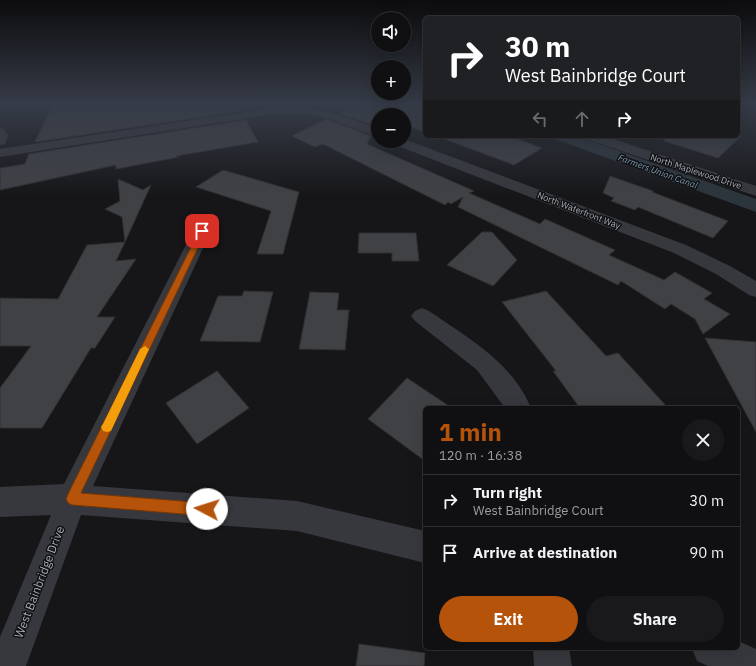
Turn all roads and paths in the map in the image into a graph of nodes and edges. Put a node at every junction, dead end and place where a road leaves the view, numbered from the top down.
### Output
1 (123, 134) edge
2 (597, 138) edge
3 (411, 146) edge
4 (0, 153) edge
5 (756, 191) edge
6 (202, 231) dead end
7 (756, 290) edge
8 (422, 316) dead end
9 (517, 406) edge
10 (72, 499) junction
11 (0, 502) edge
12 (423, 547) edge
13 (551, 650) edge
14 (715, 650) edge
15 (7, 666) edge
16 (553, 666) edge
17 (751, 666) edge

1 - 4 street
2 - 5 street, North Maplewood Drive
3 - 7 street, North Waterfront Way
6 - 10 street, West Bainbridge Drive
8 - 9 street
10 - 11 street
10 - 12 street
10 - 15 street, West Bainbridge Drive
13 - 16 street
14 - 17 street

